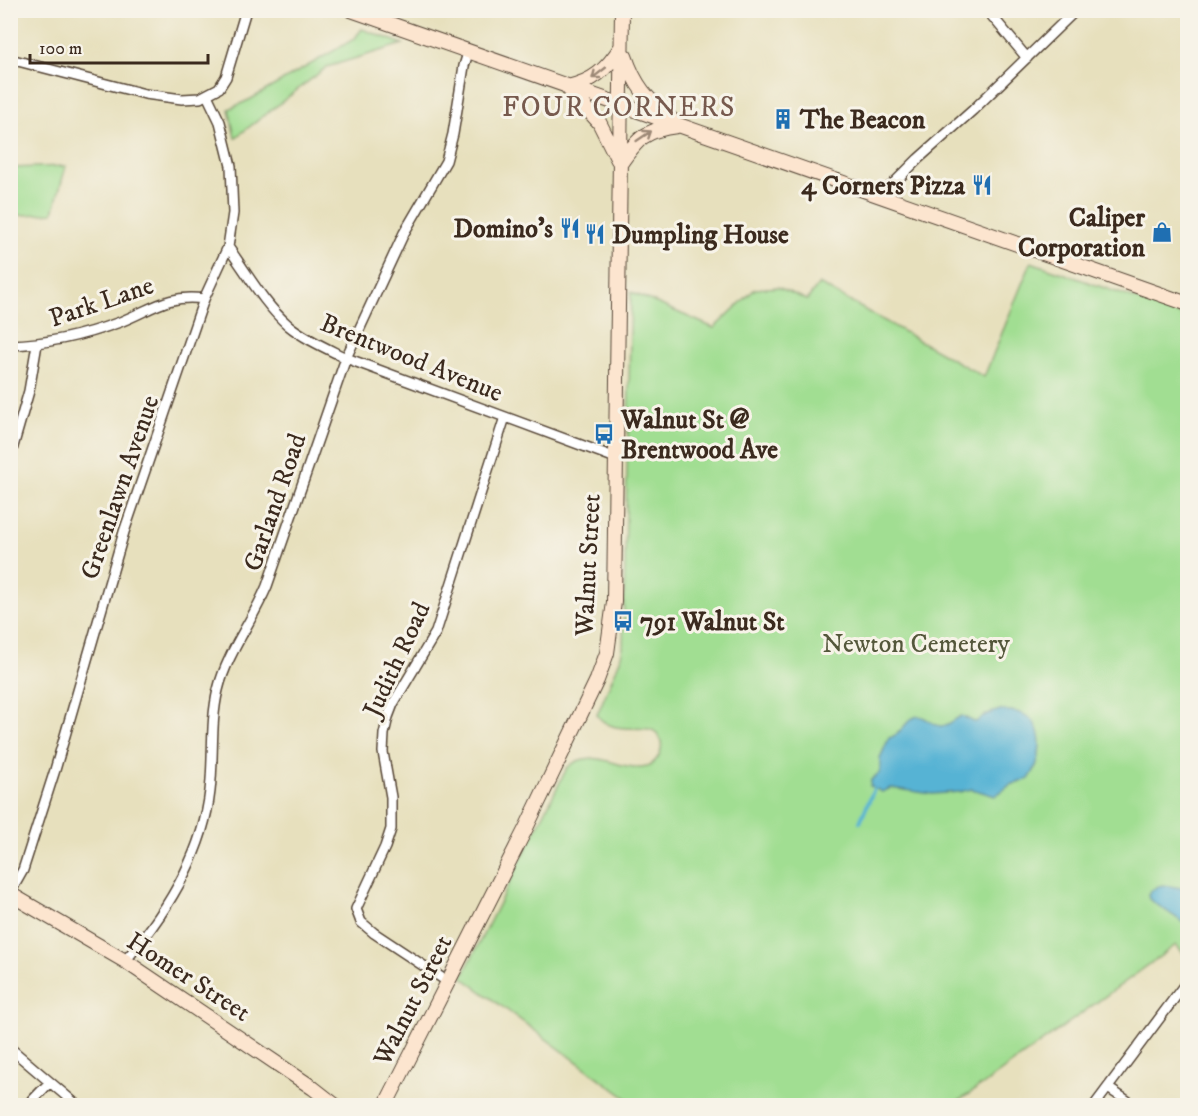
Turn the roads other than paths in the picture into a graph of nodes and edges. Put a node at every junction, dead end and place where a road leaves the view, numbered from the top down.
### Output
1 (246, 10) edge
2 (351, 10) edge
3 (622, 10) edge
4 (987, 10) edge
5 (1076, 10) edge
6 (622, 45) junction
7 (468, 53) junction
8 (1027, 58) junction
9 (10, 59) edge
10 (567, 87) junction
11 (207, 94) junction
12 (622, 105) junction
13 (679, 125) junction
14 (620, 164) junction
15 (881, 196) junction
16 (228, 247) junction
17 (204, 299) junction
18 (1188, 304) edge
19 (37, 344) junction
20 (10, 345) edge
21 (346, 358) junction
22 (506, 417) junction
23 (10, 457) edge
24 (616, 458) junction
25 (10, 894) edge
26 (125, 961) junction
27 (1188, 980) edge
28 (447, 982) junction
29 (10, 1048) edge
30 (50, 1082) junction
31 (1108, 1088) junction
32 (27, 1106) edge
33 (78, 1106) edge
34 (336, 1106) edge
35 (385, 1106) edge
36 (1094, 1106) edge
37 (1136, 1106) edge

1 - 11 street
2 - 7 main road
3 - 6 main road, Walnut Street
4 - 8 street
5 - 8 street
6 -> 10 main road
6 - 12 main road, Walnut Street
6 - 13 main road
7 - 10 main road
7 - 21 street, Garland Road
8 - 15 street
9 - 11 street
10 - 12 main road
10 - 14 main road
11 - 16 street, Greenlawn Avenue
12 - 13 main road
12 - 14 main road, Walnut Street
14 -> 13 main road
13 - 15 main road
14 - 24 main road, Walnut Street
15 - 18 main road
16 - 17 street, Greenlawn Avenue
16 - 21 street, Brentwood Avenue
17 - 19 street, Park Lane
17 - 25 street, Greenlawn Avenue
19 - 20 street, Park Lane
19 - 23 street
21 - 22 street, Brentwood Avenue
21 - 26 street, Garland Road
22 - 24 street, Brentwood Avenue
22 - 28 street, Judith Road
24 - 28 main road, Walnut Street
25 - 26 main road, Homer Street
26 - 34 main road, Homer Street
27 - 31 street
28 - 35 main road, Walnut Street
29 - 30 street
30 - 32 street
30 - 33 street
31 - 36 street
31 - 37 street

